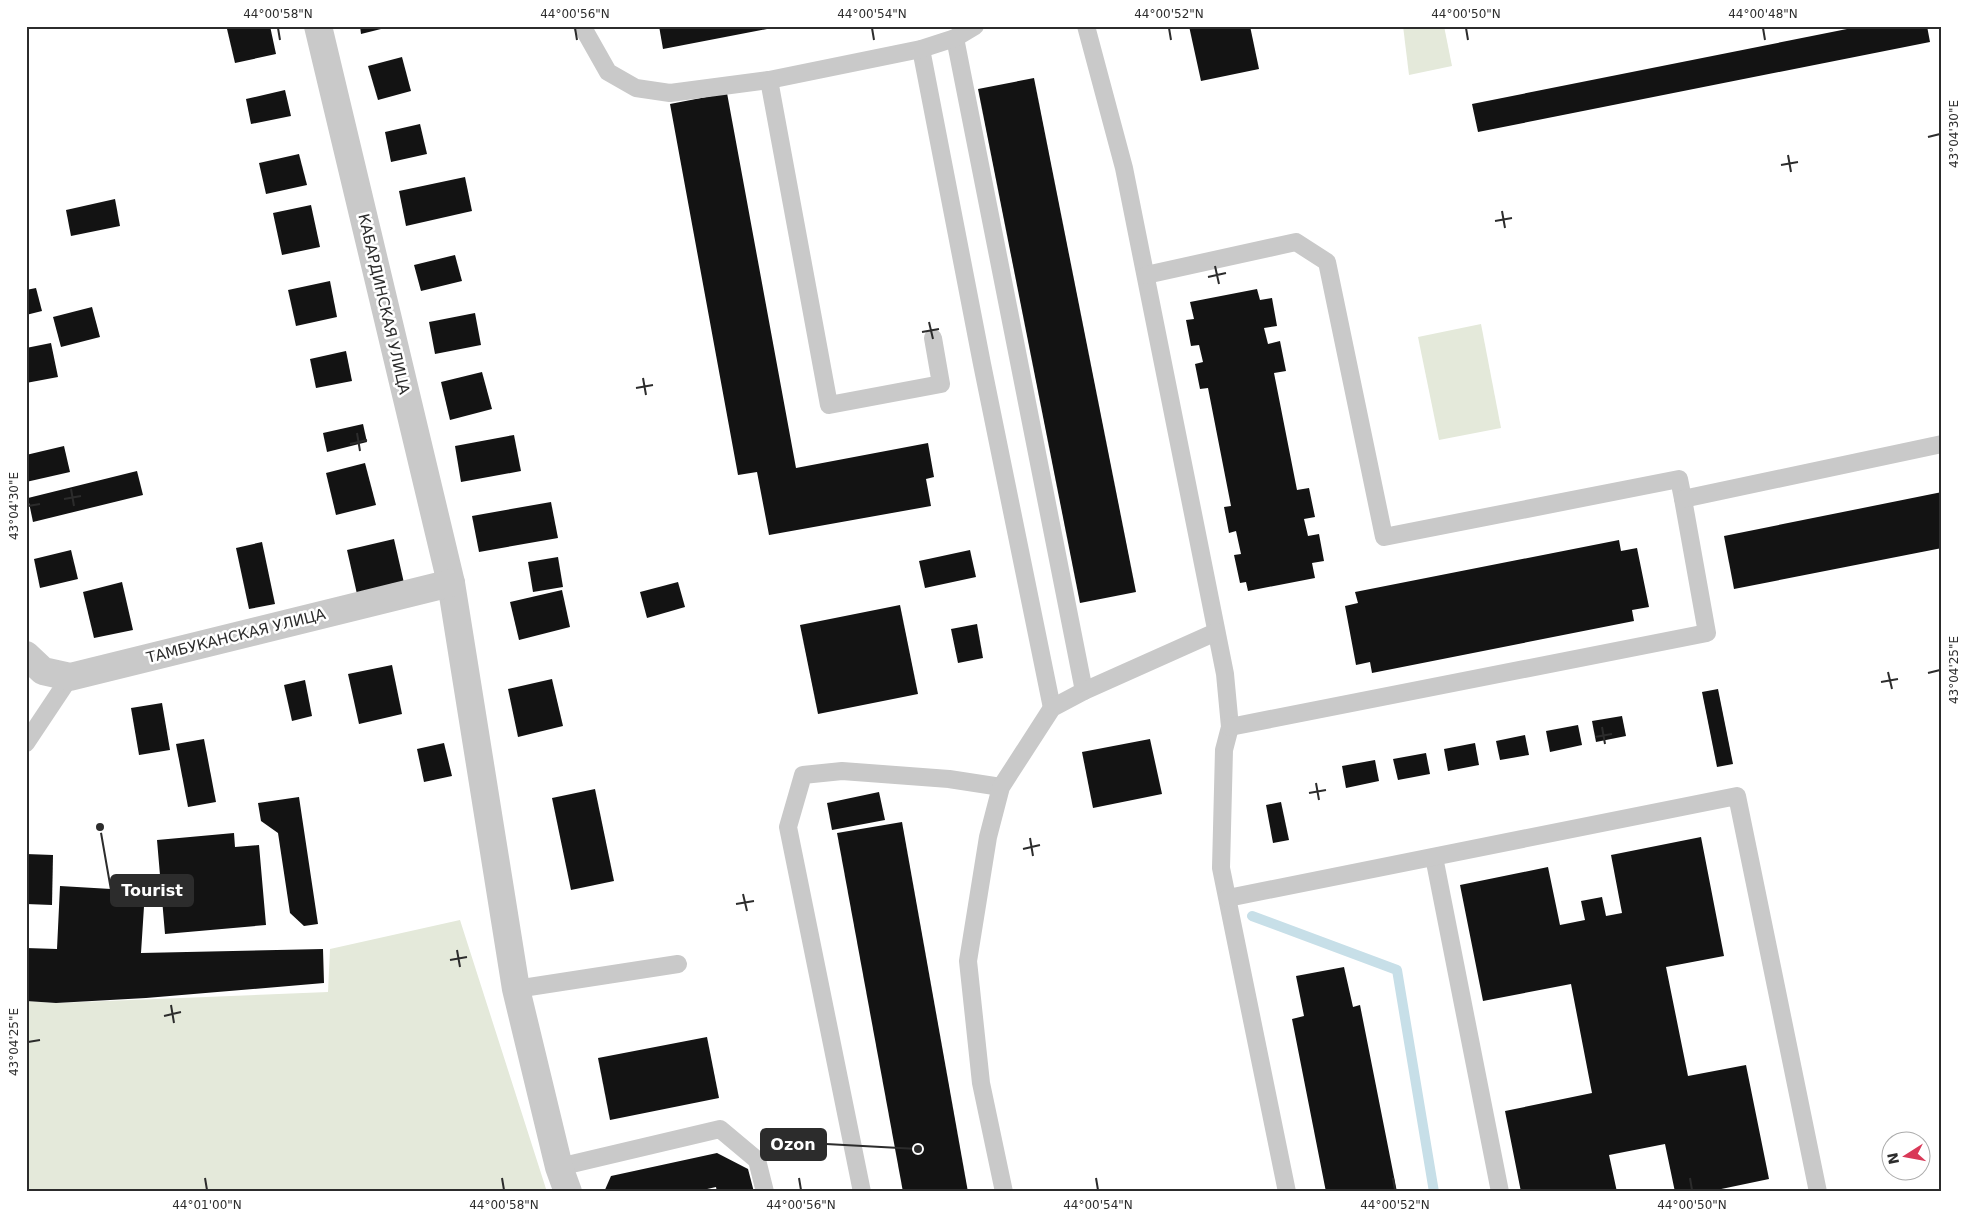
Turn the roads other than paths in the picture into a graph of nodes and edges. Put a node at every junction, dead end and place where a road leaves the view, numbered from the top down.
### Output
1 (318, 26) edge
2 (582, 26) edge
3 (975, 26) edge
4 (1086, 26) edge
5 (955, 38) junction
6 (921, 49) junction
7 (769, 80) junction
8 (1146, 275) junction
9 (933, 338) dead end
10 (1942, 444) edge
11 (1683, 499) junction
12 (451, 582) junction
13 (1216, 632) junction
14 (26, 655) edge
15 (70, 677) junction
16 (1084, 691) junction
17 (1052, 708) junction
18 (1230, 727) junction
19 (26, 744) edge
20 (1001, 787) junction
21 (1434, 856) junction
22 (1228, 898) junction
23 (678, 964) dead end
24 (516, 989) junction
25 (559, 1167) junction
26 (568, 1192) edge
27 (765, 1192) edge
28 (862, 1192) edge
29 (1004, 1192) edge
30 (1287, 1192) edge
31 (1500, 1192) edge
32 (1818, 1192) edge

1 - 12 street, КАБАРДИНСКАЯ УЛИЦА
2 - 7 lane
3 - 5 lane
4 - 8 lane
5 - 6 lane
5 - 16 lane
6 - 7 lane
6 - 17 lane
7 - 9 lane
8 - 11 lane
8 - 13 lane
10 - 11 lane
11 - 18 lane
12 - 15 street, ТАМБУКАНСКАЯ УЛИЦА
12 - 24 street, КАБАРДИНСКАЯ УЛИЦА
13 - 16 lane
13 - 18 lane
14 - 15 street, ТАМБУКАНСКАЯ УЛИЦА
15 - 19 lane
16 - 17 lane
17 - 20 lane
18 - 22 lane
20 - 28 lane
20 - 29 lane
21 - 22 lane
21 - 31 lane
21 - 32 lane
22 - 30 lane
23 - 24 lane
24 - 25 street, КАБАРДИНСКАЯ УЛИЦА
25 - 26 street, КАБАРДИНСКАЯ УЛИЦА
25 - 27 lane

